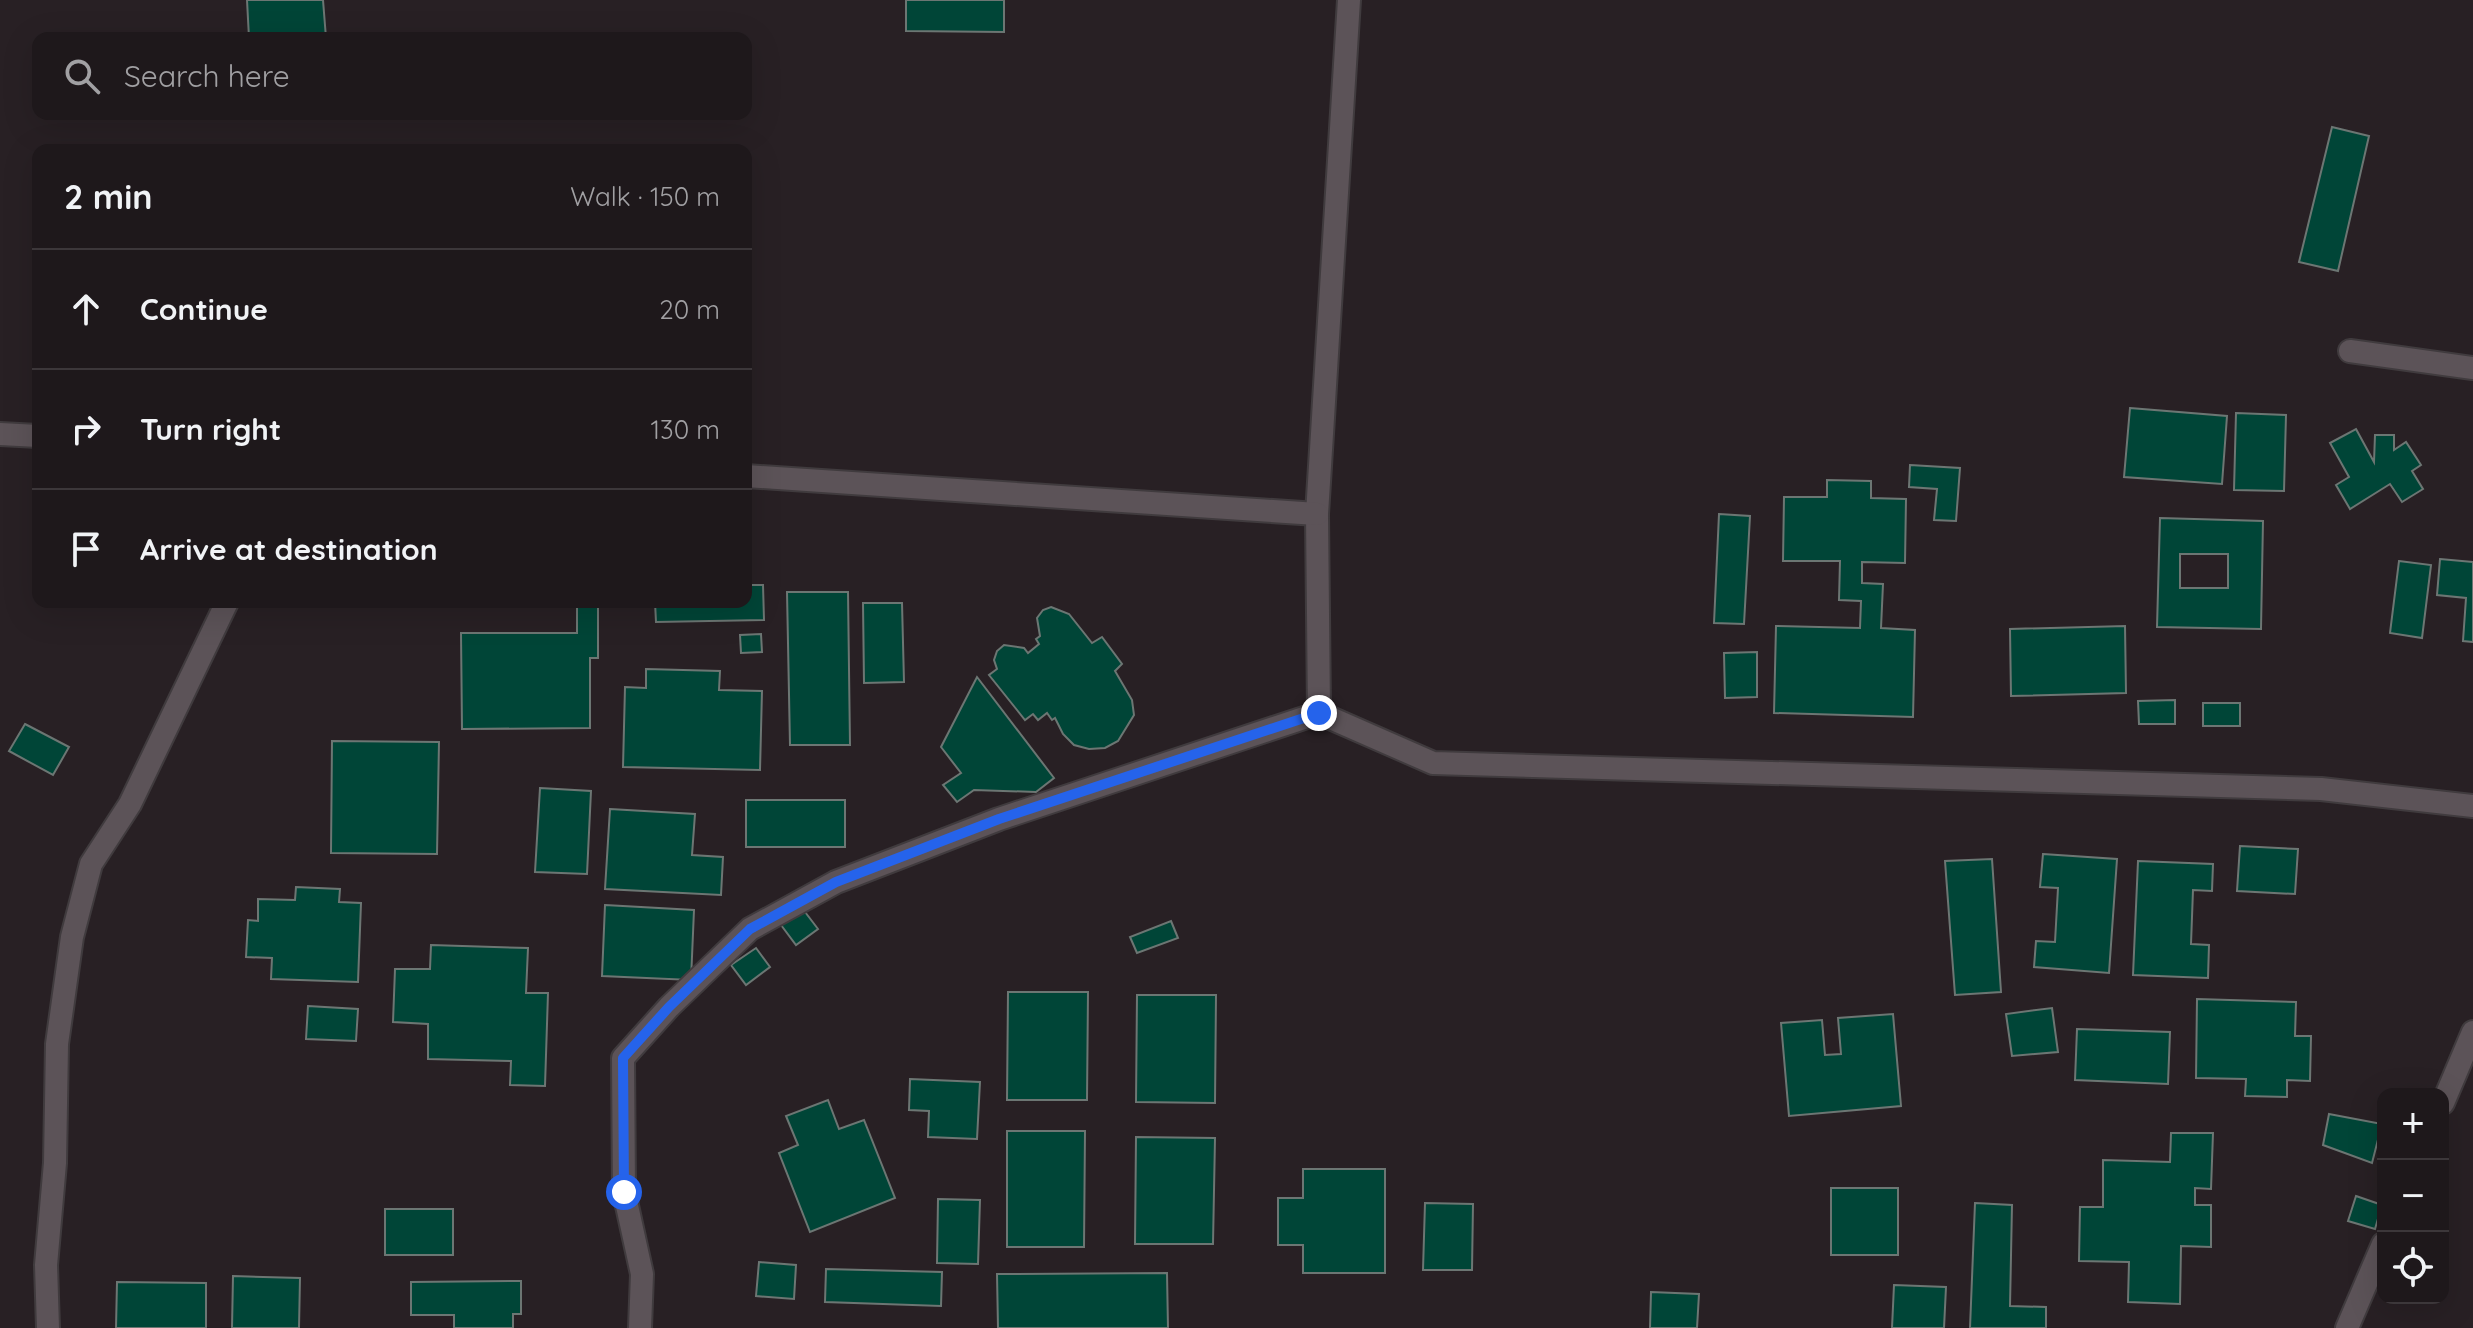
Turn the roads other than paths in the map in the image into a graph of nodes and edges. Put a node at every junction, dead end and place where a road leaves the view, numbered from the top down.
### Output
1 (1349, 0) edge
2 (2350, 351) dead end
3 (2473, 368) edge
4 (0, 434) edge
5 (32, 436) edge
6 (752, 476) edge
7 (1317, 514) junction
8 (224, 608) edge
9 (1319, 713) junction
10 (2473, 806) edge
11 (2473, 1032) edge
12 (2449, 1089) edge
13 (2377, 1258) edge
14 (48, 1328) edge
15 (640, 1328) edge
16 (2347, 1328) edge

1 - 7 street
2 - 3 street
4 - 5 street
6 - 7 street
7 - 9 street
8 - 14 street
9 - 10 street
9 - 15 street
11 - 12 street
13 - 16 street

